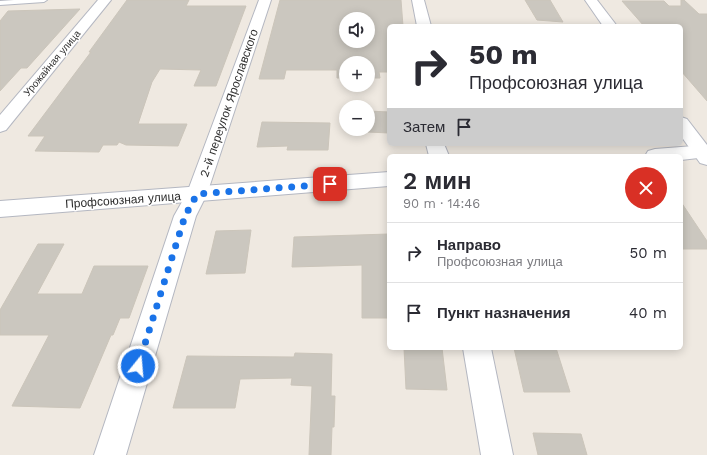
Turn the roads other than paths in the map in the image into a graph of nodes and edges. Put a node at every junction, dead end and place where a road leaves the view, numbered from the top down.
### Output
1 (44, 0) edge
2 (105, 0) edge
3 (265, 0) edge
4 (418, 0) edge
5 (591, 0) edge
6 (0, 2) edge
7 (424, 24) edge
8 (609, 24) edge
9 (0, 126) edge
10 (683, 126) edge
11 (705, 154) edge
12 (683, 155) edge
13 (387, 179) edge
14 (197, 194) junction
15 (0, 209) edge
16 (477, 350) edge
17 (110, 455) edge
18 (497, 455) edge

1 - 6 lane
2 - 9 street, Урожайная улица
3 - 14 street, 2-й переулок Ярославского
4 - 7 street
5 - 8 street
10 - 11 street
11 - 12 street
13 - 14 street, Профсоюзная улица
14 - 15 street, Профсоюзная улица
14 - 17 street, 2-й переулок Ярославского
16 - 18 street

